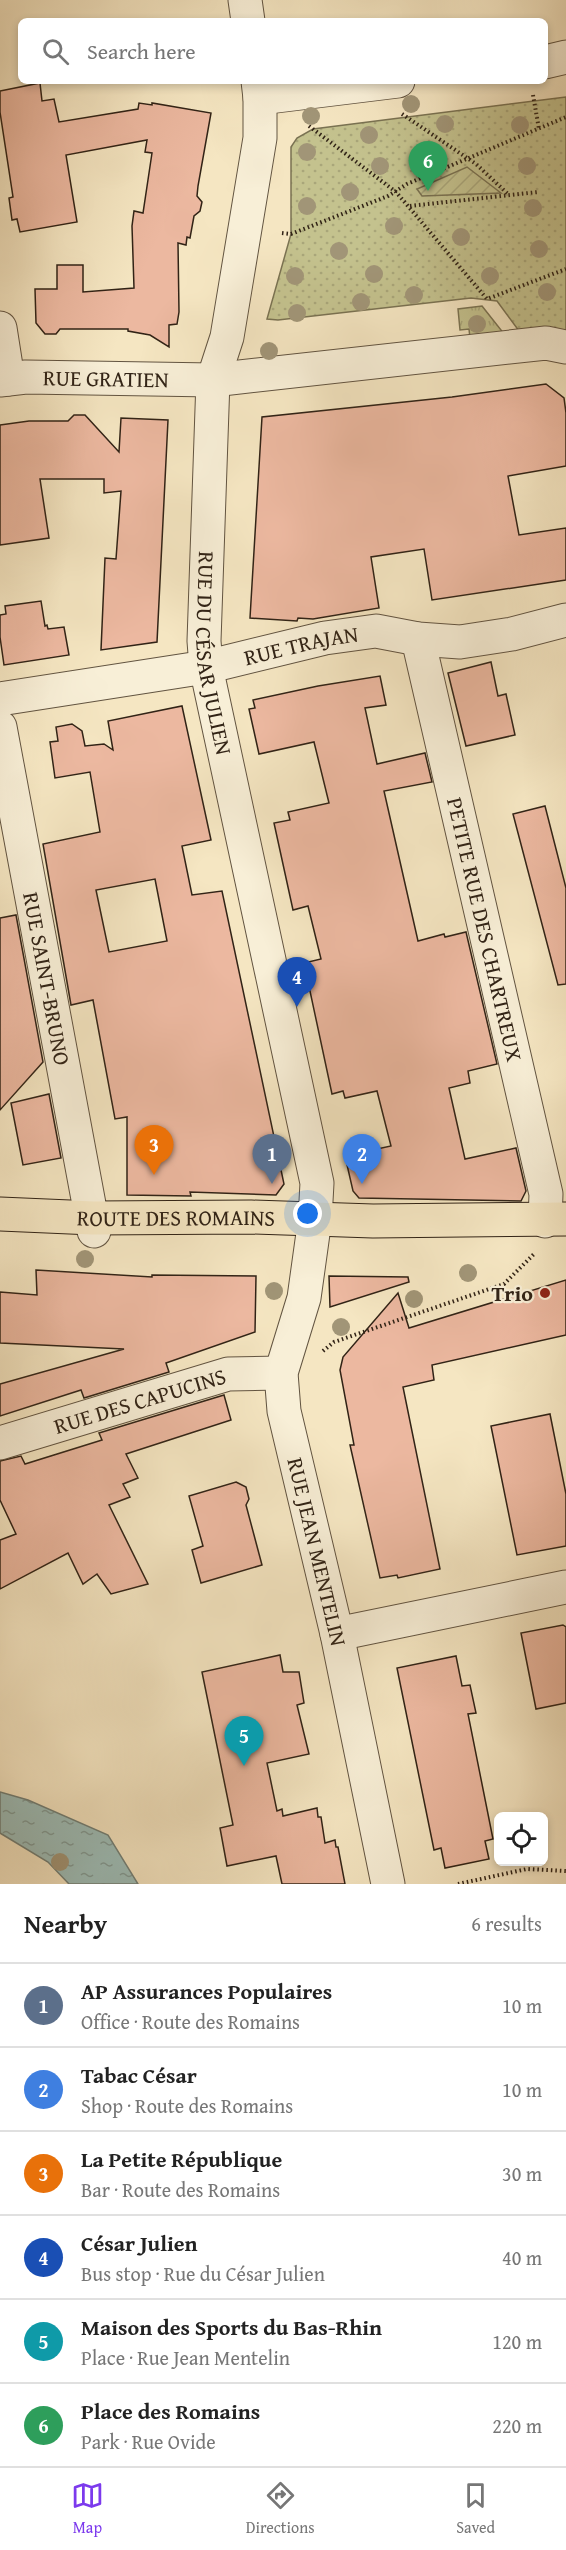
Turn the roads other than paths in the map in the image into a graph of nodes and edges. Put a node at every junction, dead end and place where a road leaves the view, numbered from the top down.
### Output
1 (245, 0) edge
2 (248, 18) edge
3 (566, 57) edge
4 (548, 61) edge
5 (352, 84) edge
6 (259, 90) edge
7 (0, 328) edge
8 (566, 347) edge
9 (4, 379) edge
10 (213, 380) junction
11 (566, 620) edge
12 (418, 639) junction
13 (206, 667) junction
14 (0, 699) edge
15 (0, 727) edge
16 (0, 1214) edge
17 (315, 1219) junction
18 (556, 1220) edge
19 (93, 1225) junction
20 (281, 1373) junction
21 (0, 1443) edge
22 (566, 1587) edge
23 (337, 1634) junction
24 (388, 1884) edge

1 - 2 street
3 - 4 street
5 - 6 street
6 - 10 street, RUE DU CÉSAR JULIEN
7 - 9 street
8 - 10 street, RUE GRATIEN
9 - 10 street, RUE GRATIEN
10 - 13 street, RUE DU CÉSAR JULIEN
11 - 12 street, RUE TRAJAN
12 - 13 street, RUE TRAJAN
12 - 18 street, PETITE RUE DES CHARTREUX
13 - 14 street, RUE TRAJAN
13 - 17 street, RUE DU CÉSAR JULIEN
15 - 19 street, RUE SAINT-BRUNO
16 - 19 main road, ROUTE DES ROMAINS
17 - 18 main road, ROUTE DES ROMAINS
17 - 19 main road, ROUTE DES ROMAINS
17 - 20 street, RUE JEAN MENTELIN
20 - 21 street, RUE DES CAPUCINS
20 - 23 street, RUE JEAN MENTELIN
22 - 23 street
23 - 24 street, RUE JEAN MENTELIN

